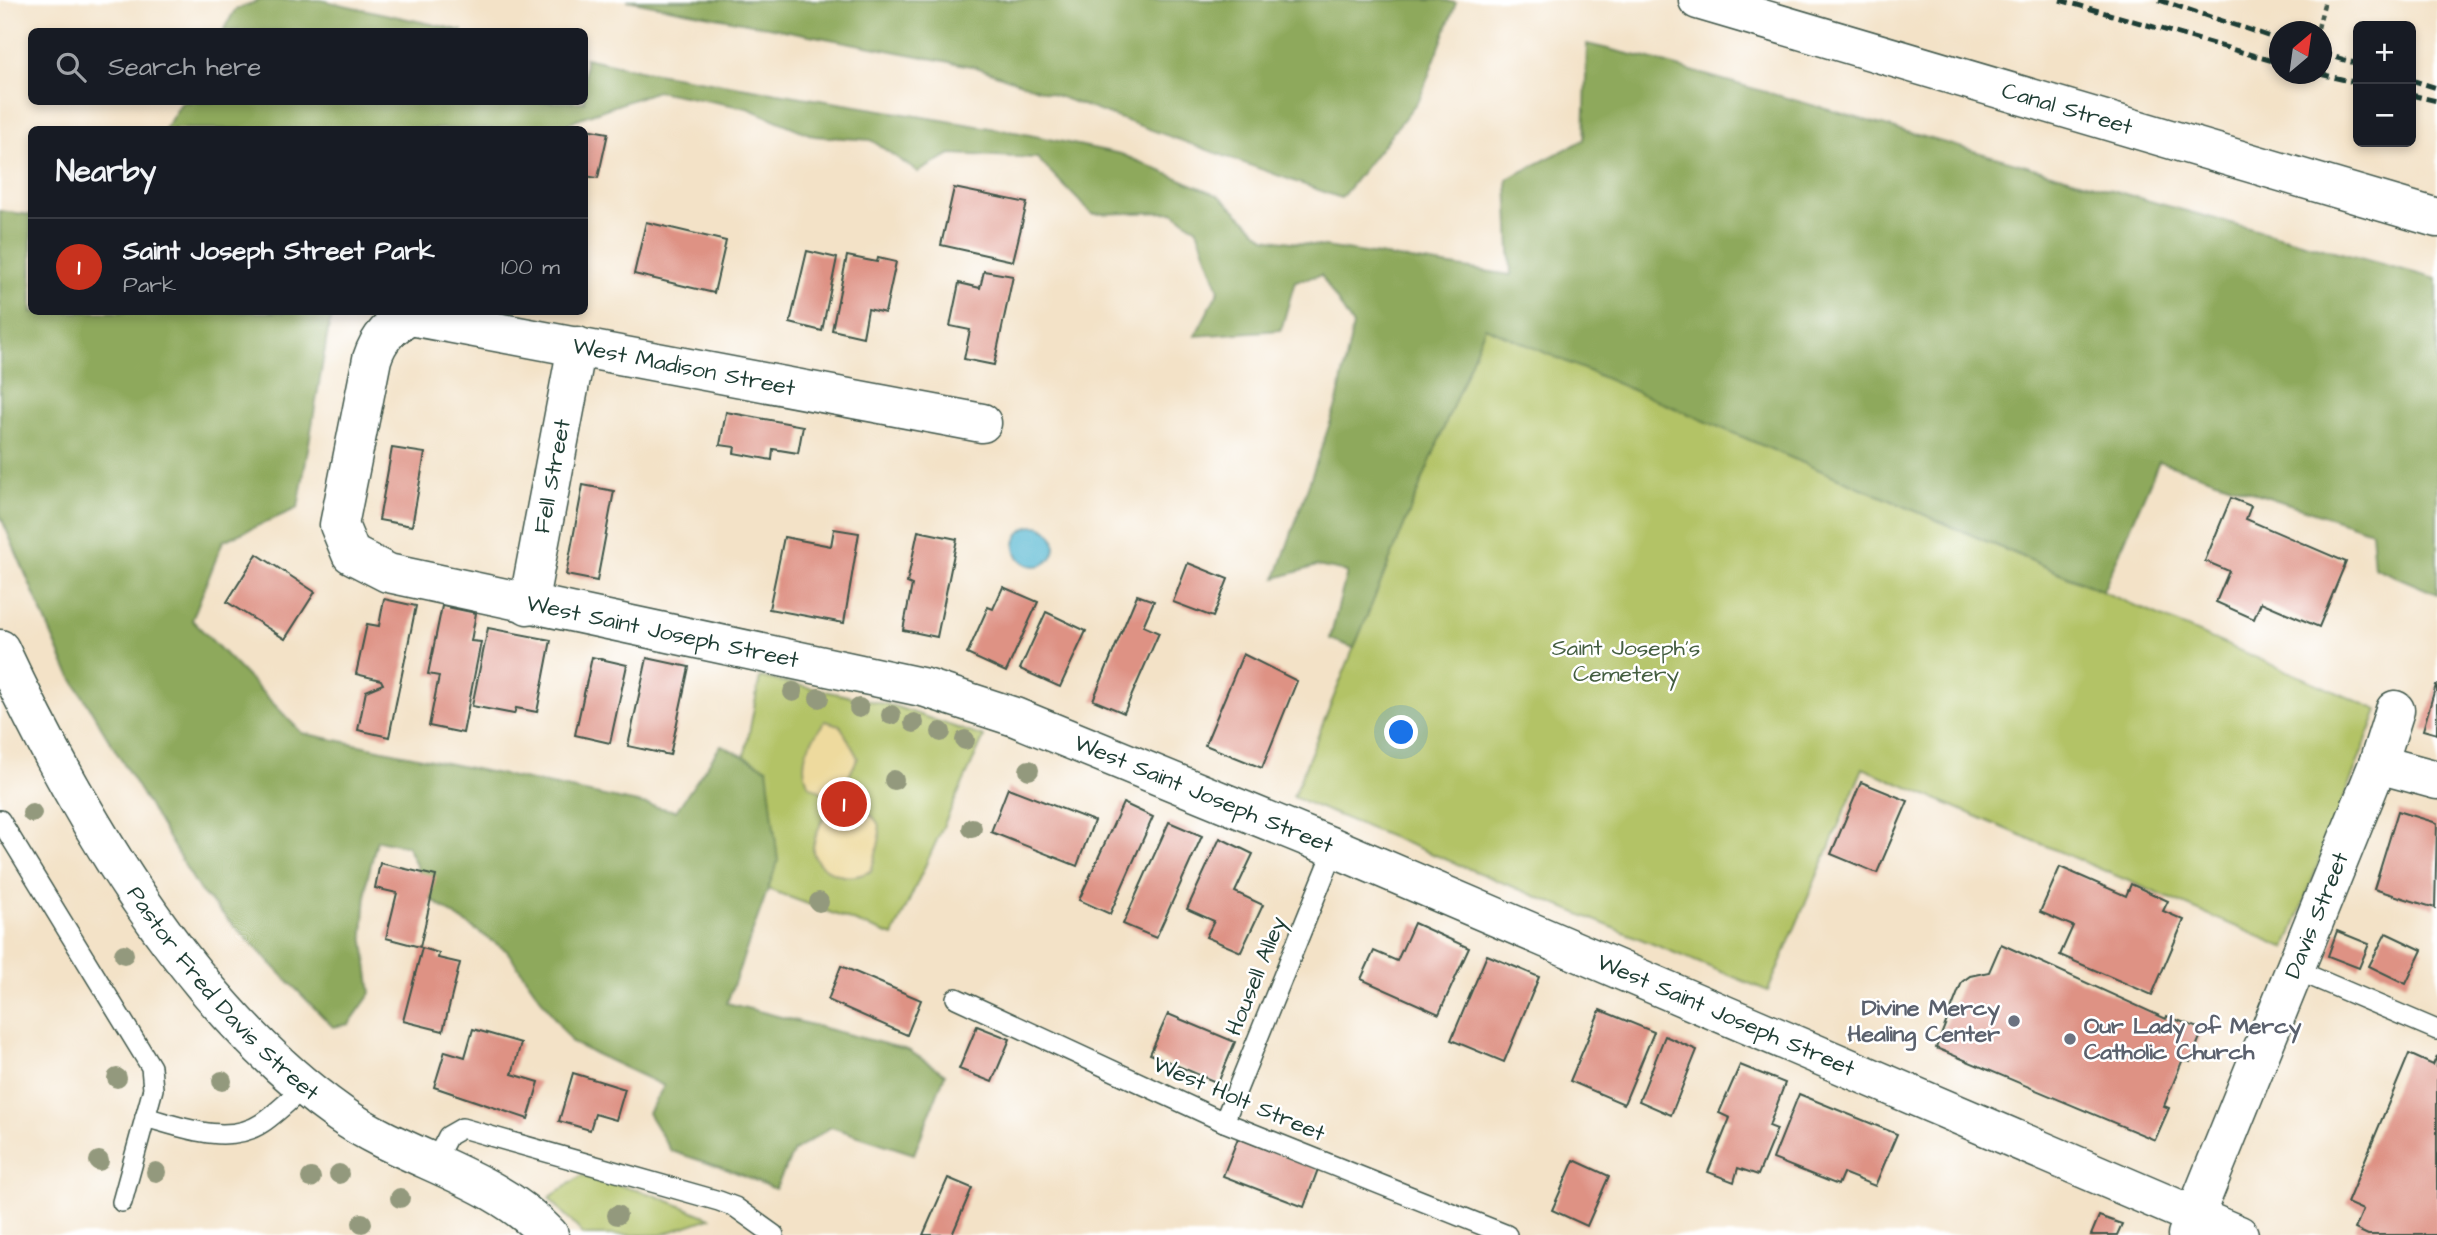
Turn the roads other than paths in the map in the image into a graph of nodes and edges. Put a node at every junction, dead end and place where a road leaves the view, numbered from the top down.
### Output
1 (1698, 0) edge
2 (2437, 218) edge
3 (390, 329) joint
4 (577, 346) junction
5 (982, 424) dead end
6 (528, 605) junction
7 (0, 649) edge
8 (2395, 710) dead end
9 (2378, 764) junction
10 (2437, 780) edge
11 (0, 820) edge
12 (1335, 848) junction
13 (2294, 970) junction
14 (956, 998) dead end
15 (2437, 1030) edge
16 (304, 1087) junction
17 (145, 1116) junction
18 (1224, 1122) junction
19 (434, 1163) junction
20 (122, 1202) dead end
21 (2191, 1226) edge
22 (549, 1235) edge
23 (774, 1235) edge
24 (1507, 1235) edge
25 (2239, 1235) edge

1 - 2 street, Canal Street
3 - 4 street, West Madison Street
3 - 6 street, West Saint Joseph Street
4 - 5 street, West Madison Street
4 - 6 street, Fell Street
6 - 12 street, West Saint Joseph Street
7 - 16 street, Pastor Fred Davis Street
8 - 9 street, Davis Street
9 - 10 street
9 - 13 street, Davis Street
11 - 17 lane
12 - 18 lane, Housell Alley
12 - 21 street, West Saint Joseph Street
13 - 15 lane
13 - 21 street, Davis Street
14 - 18 lane, West Holt Street
16 - 17 lane
16 - 19 street, Pastor Fred Davis Street
17 - 20 lane
18 - 24 lane, West Holt Street
19 - 22 street, Pastor Fred Davis Street
19 - 23 lane
21 - 25 street, West Saint Joseph Street

